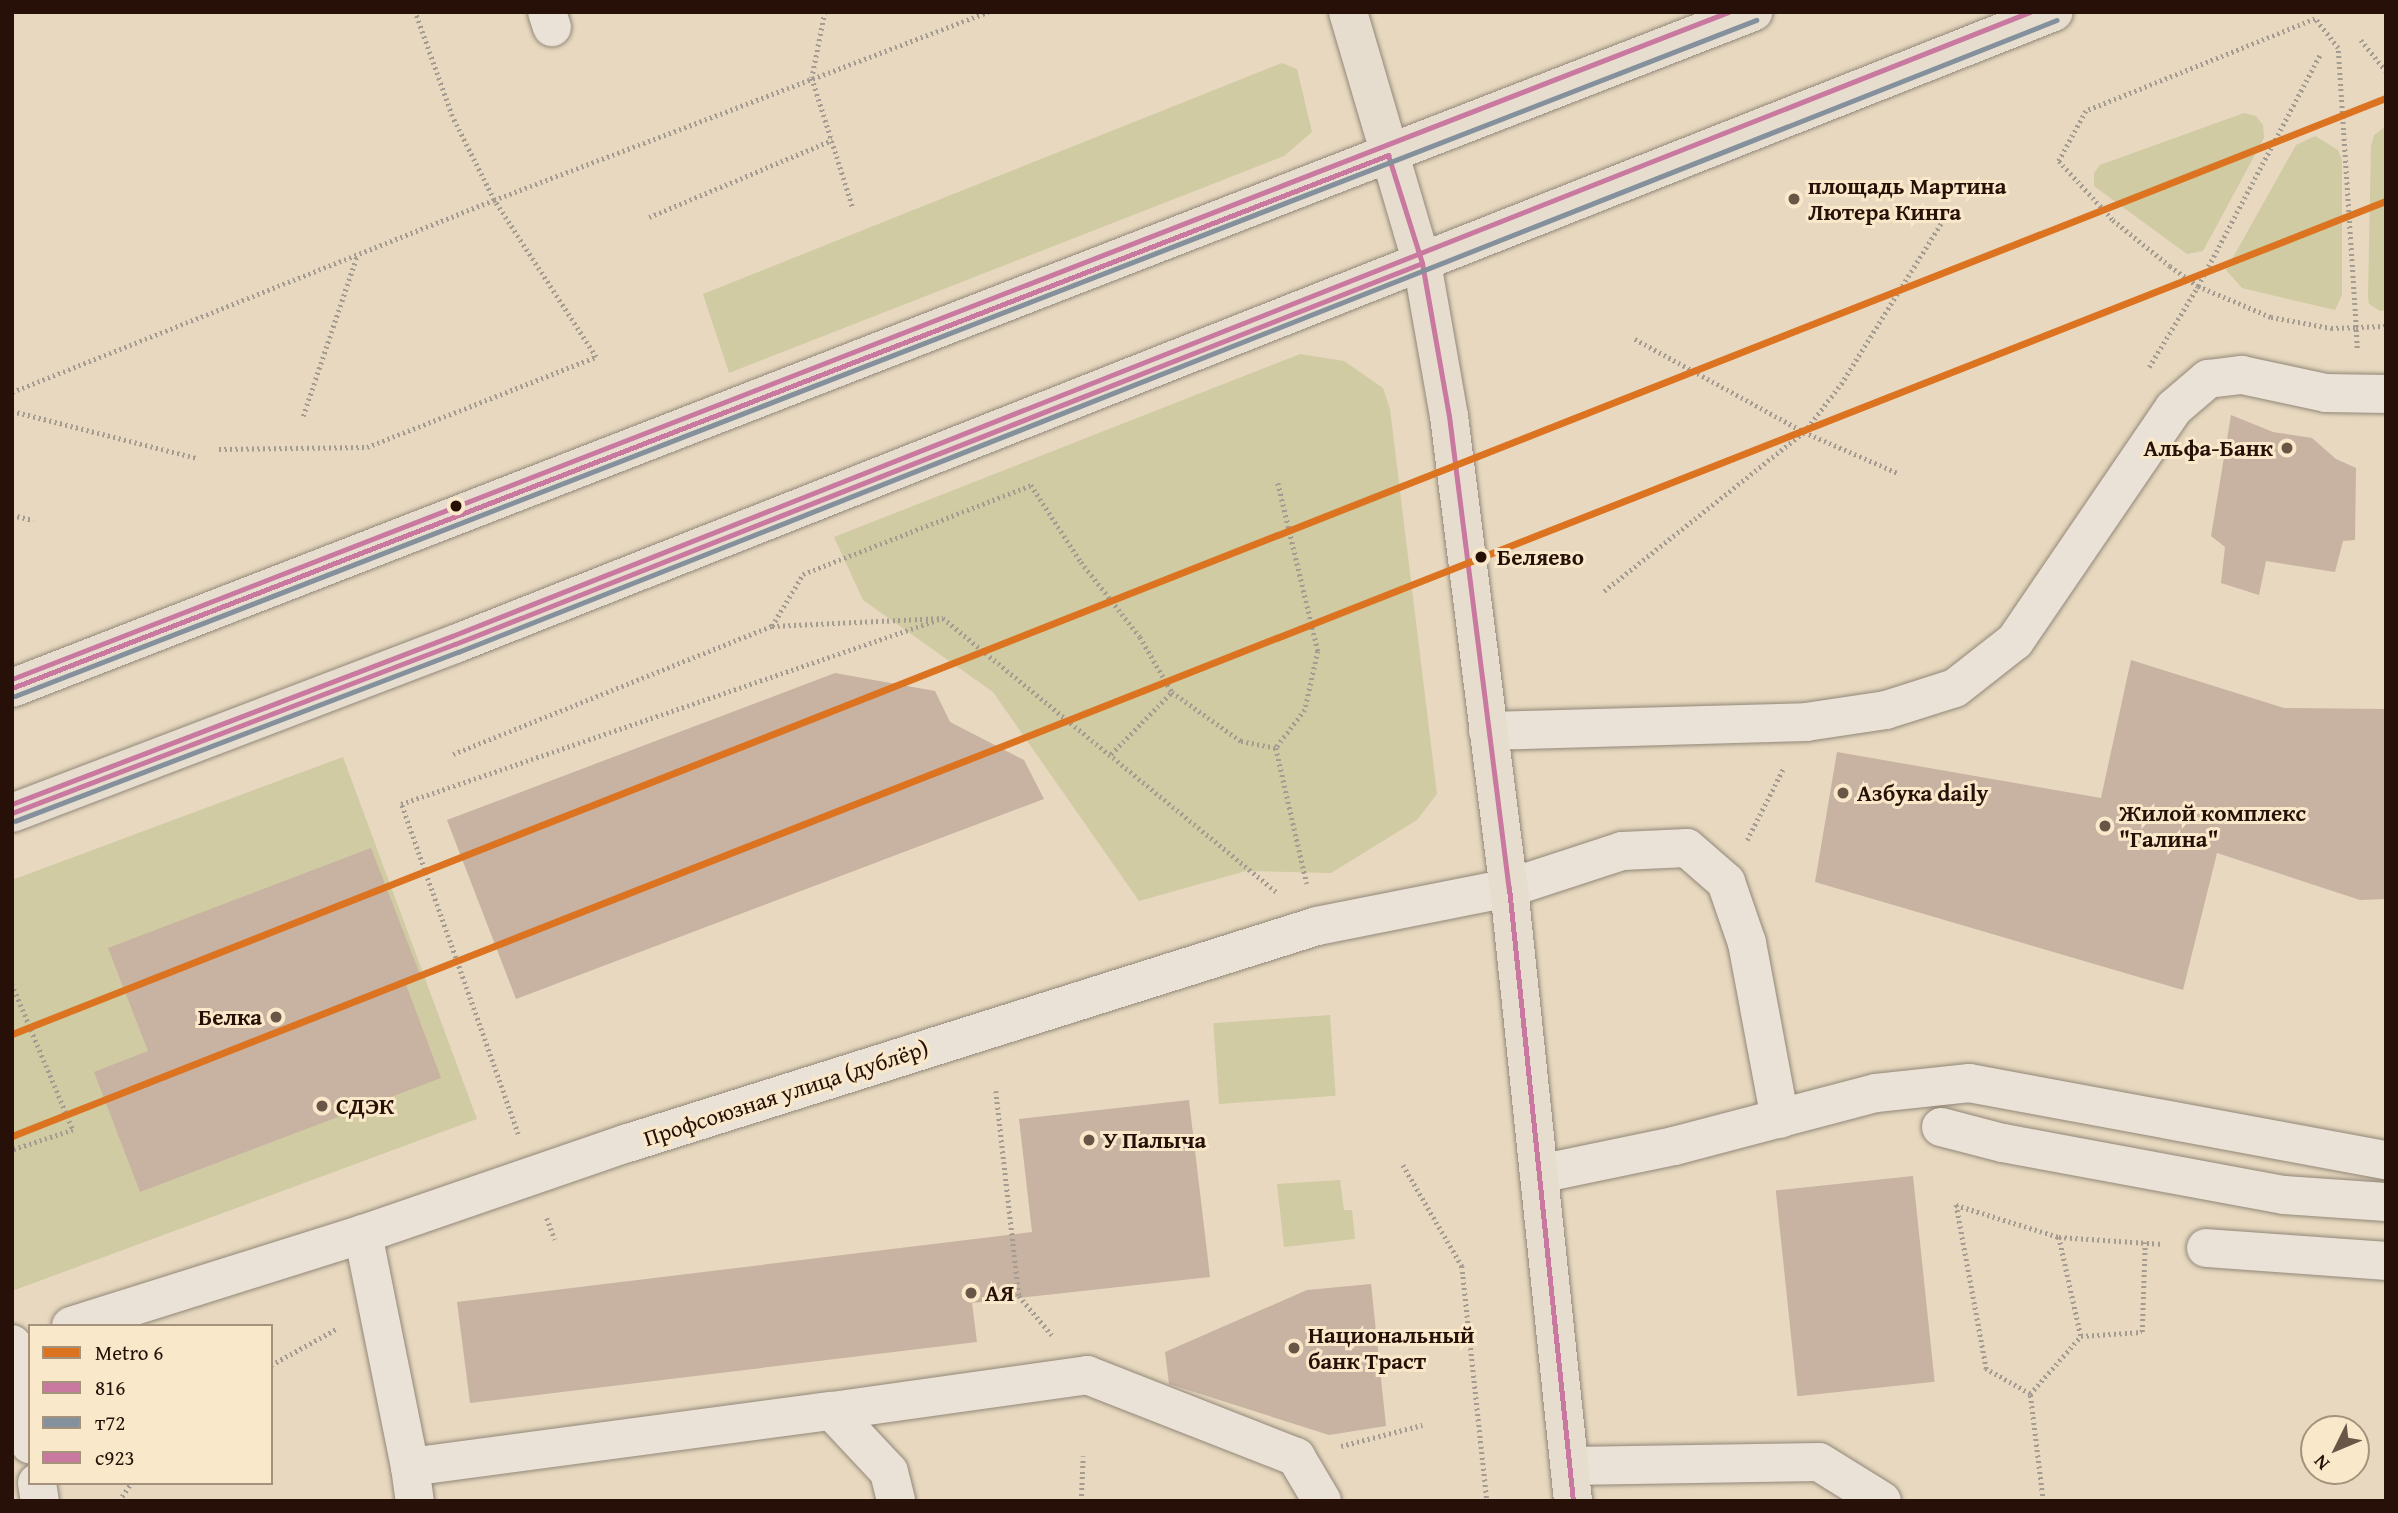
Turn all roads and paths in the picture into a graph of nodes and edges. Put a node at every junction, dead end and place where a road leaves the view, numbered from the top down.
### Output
1 (415, 12) edge
2 (825, 12) edge
3 (988, 12) edge
4 (1348, 12) edge
5 (1753, 12) edge
6 (2054, 12) edge
7 (2361, 40) dead end
8 (2320, 55) dead end
9 (2386, 71) edge
10 (812, 78) junction
11 (832, 140) junction
12 (1388, 156) junction
13 (494, 200) junction
14 (853, 208) dead end
15 (649, 217) dead end
16 (1943, 220) dead end
17 (357, 255) junction
18 (1422, 263) junction
19 (2198, 286) junction
20 (2386, 326) edge
21 (2356, 327) junction
22 (1635, 339) dead end
23 (2146, 373) dead end
24 (12, 393) edge
25 (2372, 395) edge
26 (12, 411) edge
27 (303, 416) dead end
28 (1804, 432) junction
29 (219, 449) dead end
30 (196, 458) dead end
31 (1898, 472) dead end
32 (1278, 484) dead end
33 (12, 515) edge
34 (33, 520) dead end
35 (1604, 591) dead end
36 (943, 618) junction
37 (772, 626) junction
38 (12, 688) edge
39 (1172, 692) junction
40 (1806, 722) junction
41 (1489, 730) junction
42 (1276, 748) junction
43 (453, 754) dead end
44 (1111, 754) junction
45 (12, 813) edge
46 (1726, 882) junction
47 (1509, 888) junction
48 (1317, 926) junction
49 (12, 984) edge
50 (996, 1091) dead end
51 (1780, 1119) junction
52 (1941, 1127) dead end
53 (12, 1150) edge
54 (2386, 1160) edge
55 (1403, 1165) dead end
56 (1539, 1174) junction
57 (533, 1175) junction
58 (2386, 1202) edge
59 (363, 1234) junction
60 (2059, 1237) junction
61 (555, 1240) dead end
62 (2206, 1248) dead end
63 (2386, 1261) edge
64 (376, 1283) junction
65 (77, 1324) edge
66 (2081, 1336) junction
67 (12, 1344) edge
68 (273, 1364) edge
69 (1087, 1375) junction
70 (2030, 1394) junction
71 (832, 1411) junction
72 (1422, 1425) dead end
73 (28, 1433) edge
74 (1083, 1456) dead end
75 (1296, 1457) junction
76 (1571, 1483) edge
77 (412, 1484) edge
78 (130, 1485) edge
79 (118, 1501) edge
80 (896, 1501) edge
81 (1081, 1501) edge
82 (1322, 1501) edge
83 (1487, 1501) edge
84 (1882, 1501) edge
85 (2043, 1501) edge

1 - 13 path
2 - 10 path
3 - 10 path
4 - 12 main road
5 - 12 main road
6 - 18 main road
7 - 9 path
8 - 19 path
10 - 11 path
10 - 13 path
11 - 14 path
11 - 15 path
12 - 18 main road
12 - 38 main road
13 - 17 path
13 - 29 path
16 - 28 path
17 - 24 path
17 - 27 path
18 - 41 main road
18 - 45 main road
19 - 21 path
19 - 21 path
19 - 23 path
20 - 21 path
21 - 25 path
22 - 28 path
25 - 40 street
26 - 30 path
28 - 31 path
28 - 35 path
32 - 42 path
33 - 34 path
36 - 37 path
36 - 44 path
36 - 57 path
37 - 39 path
37 - 43 path
39 - 42 path
39 - 44 path
40 - 41 street
40 - 46 path
41 - 47 main road
42 - 48 path
44 - 48 path
46 - 47 street, Профсоюзная улица (дублёр)
46 - 51 street
47 - 48 street, Профсоюзная улица (дублёр)
47 - 56 main road
48 - 57 street, Профсоюзная улица (дублёр)
49 - 53 path
50 - 69 path
51 - 54 street
51 - 56 street
52 - 58 street
55 - 83 path
56 - 76 main road
57 - 59 street, Профсоюзная улица (дублёр)
57 - 61 path
59 - 64 street
59 - 65 street, Профсоюзная улица (дублёр)
60 - 66 path
60 - 66 path
60 - 70 path
62 - 63 street
64 - 68 path
64 - 77 street
66 - 70 path
67 - 73 street
69 - 71 street
69 - 75 street
70 - 85 path
71 - 77 street
71 - 80 street
72 - 75 path
74 - 81 path
75 - 82 street
76 - 84 street
78 - 79 path

